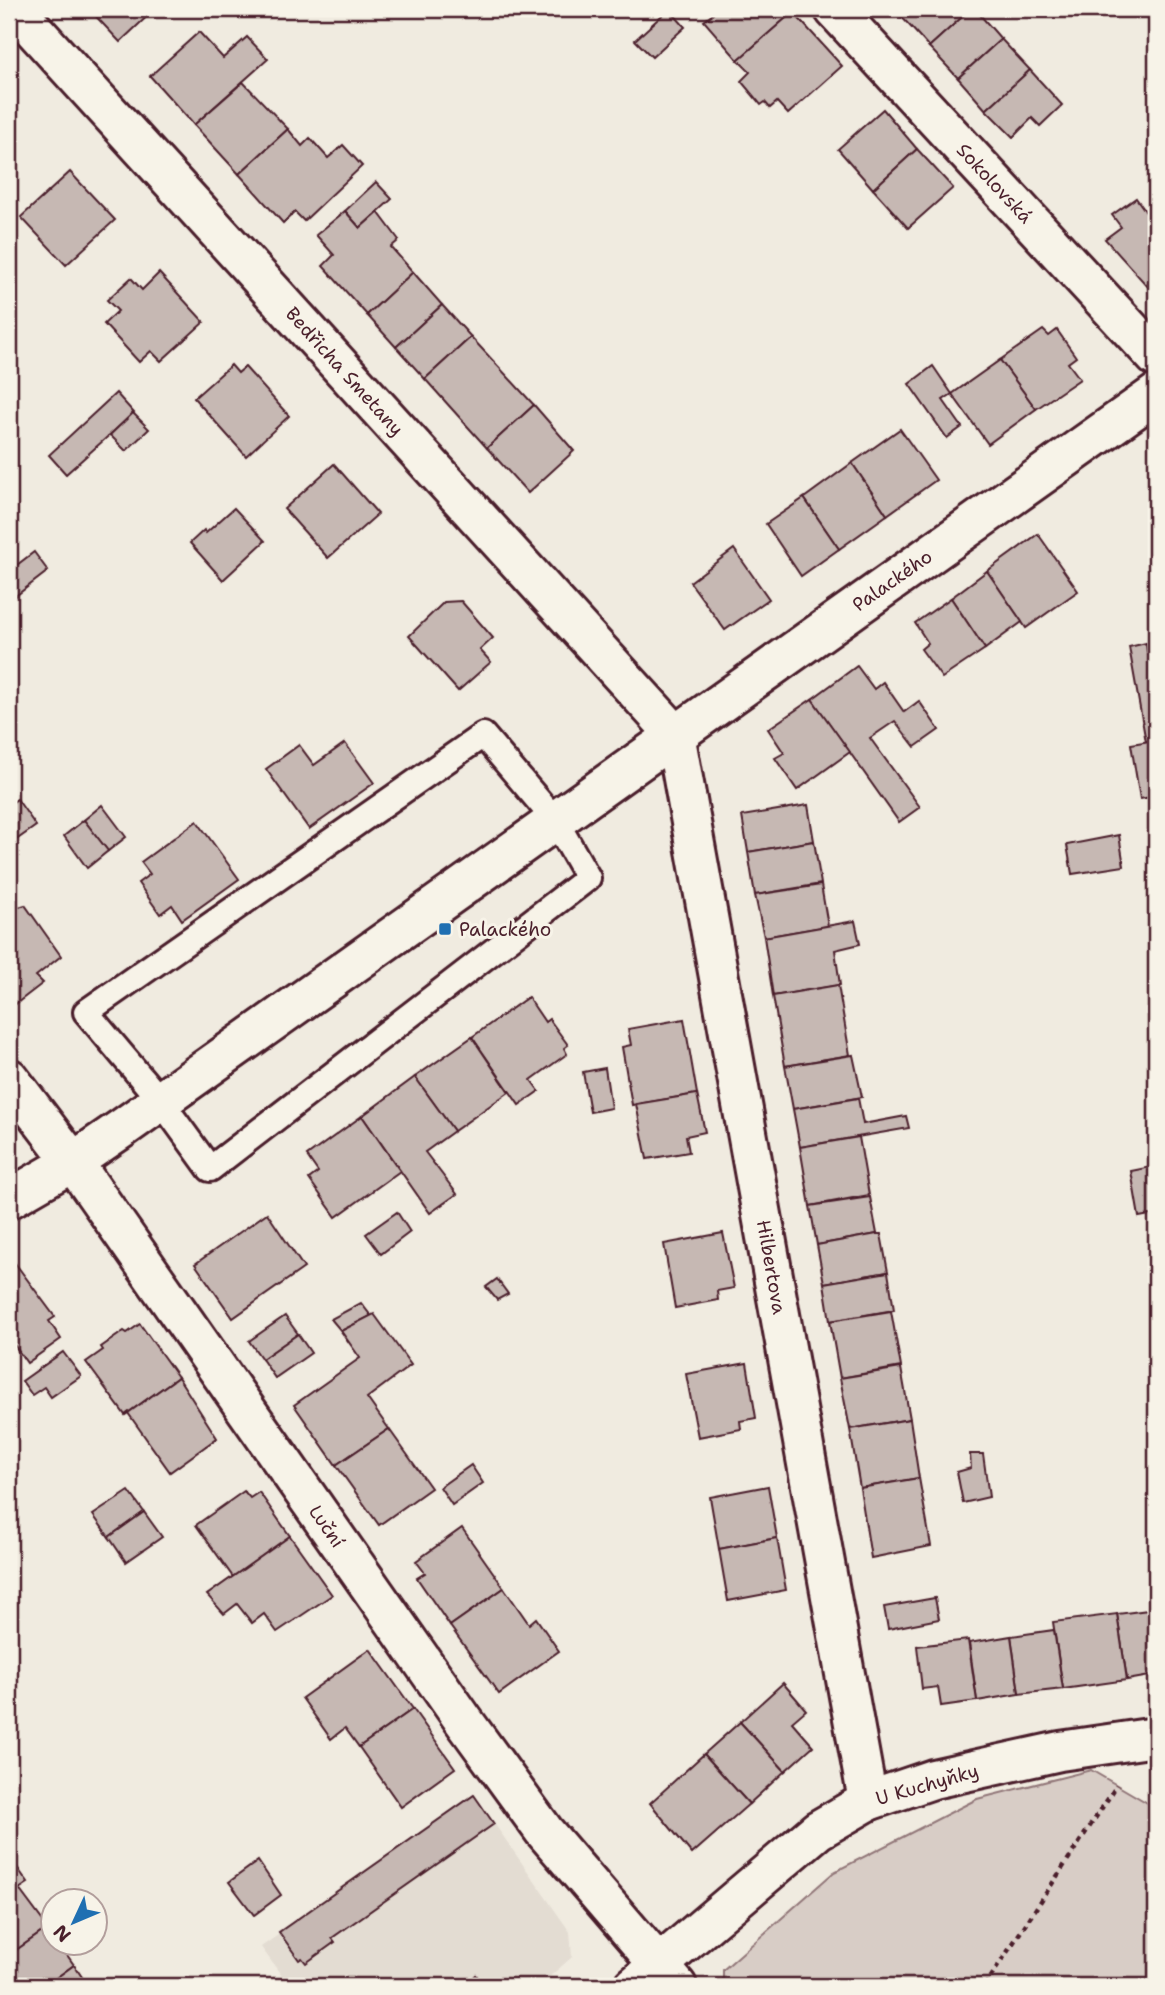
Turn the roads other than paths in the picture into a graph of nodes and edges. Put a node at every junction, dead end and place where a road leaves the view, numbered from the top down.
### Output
1 (15, 9) edge
2 (834, 9) edge
3 (1156, 357) edge
4 (1156, 394) edge
5 (676, 734) junction
6 (555, 820) junction
7 (9, 1078) edge
8 (160, 1100) junction
9 (73, 1162) junction
10 (9, 1199) edge
11 (1156, 1737) edge
12 (868, 1801) junction
13 (656, 1979) edge

1 - 5 street, Bedřicha Smetany
2 - 3 street, Sokolovská
4 - 5 street, Palackého
5 - 6 street, Palackého
5 - 12 street, Hilbertova
6 - 8 street, Palackého
6 - 8 lane
6 - 8 lane
7 - 9 street, Luční
8 - 9 street, Palackého
9 - 10 street, Palackého
9 - 13 street, Luční
11 - 12 street, U Kuchyňky
12 - 13 street, U Kuchyňky

